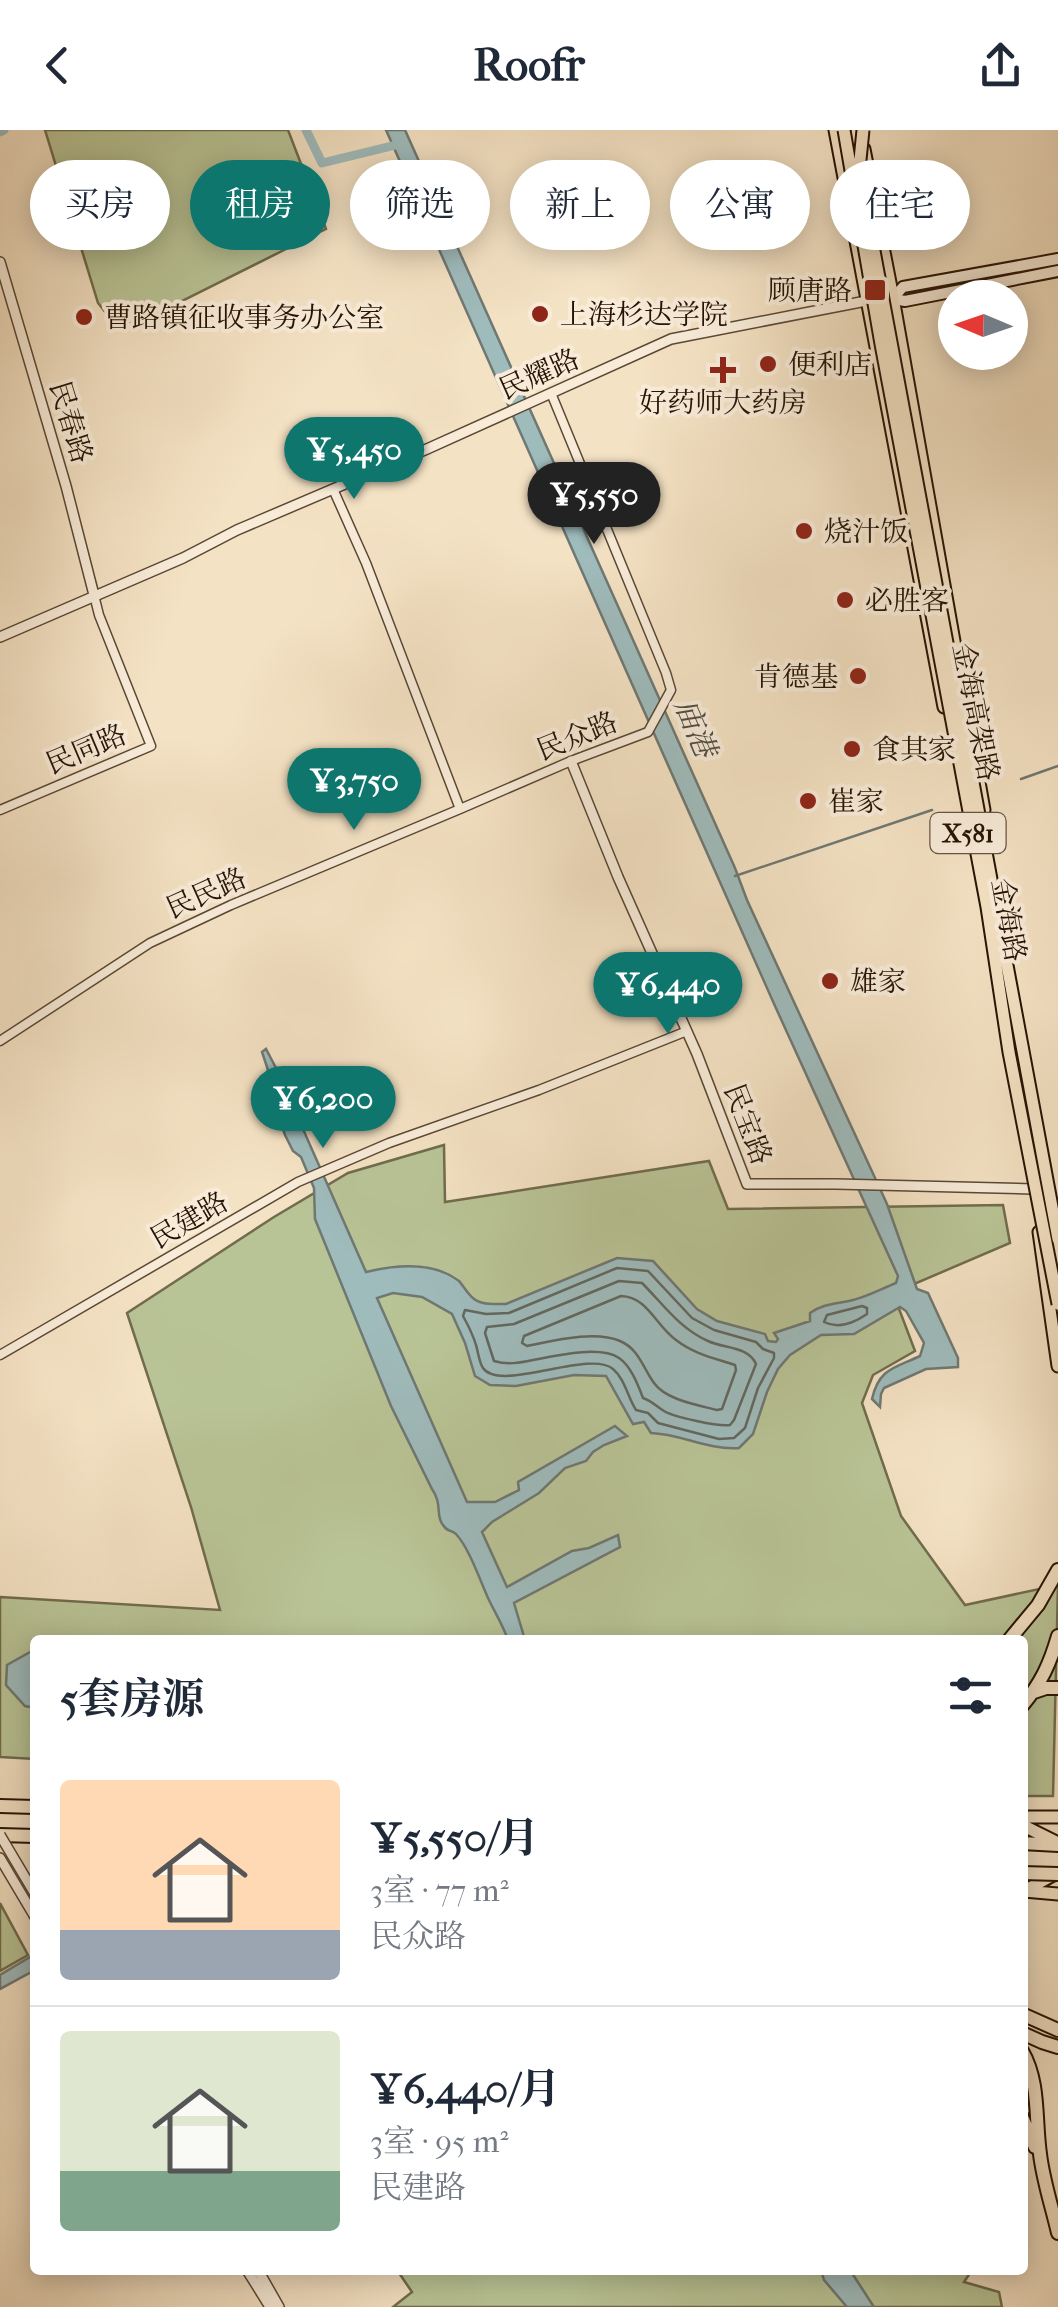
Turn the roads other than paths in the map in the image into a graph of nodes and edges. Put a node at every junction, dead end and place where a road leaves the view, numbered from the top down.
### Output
1 (835, 130) edge
2 (848, 130) edge
3 (862, 130) edge
4 (856, 160) edge
5 (860, 160) edge
6 (874, 250) edge
7 (1058, 260) edge
8 (0, 262) edge
9 (1058, 271) edge
10 (892, 298) junction
11 (866, 301) junction
12 (551, 393) junction
13 (334, 489) junction
14 (94, 595) junction
15 (0, 637) edge
16 (571, 762) junction
17 (460, 809) junction
18 (0, 810) edge
19 (687, 1031) junction
20 (0, 1041) edge
21 (1033, 1189) junction
22 (1058, 1208) edge
23 (1058, 1238) edge
24 (1058, 1304) edge
25 (0, 1355) edge
26 (1058, 1366) edge
27 (1058, 1570) edge
28 (1014, 1635) edge
29 (1058, 1636) edge
30 (1058, 1666) edge
31 (1058, 1688) edge
32 (1028, 1691) edge
33 (1028, 1694) edge
34 (1028, 1699) edge
35 (0, 1806) edge
36 (1058, 1807) edge
37 (30, 1808) edge
38 (1052, 1817) edge
39 (1028, 1827) edge
40 (0, 1835) edge
41 (30, 1836) edge
42 (1028, 1844) edge
43 (1058, 1844) edge
44 (0, 1858) edge
45 (1028, 1872) edge
46 (1058, 1874) edge
47 (30, 1886) edge
48 (1028, 1892) edge
49 (1058, 1894) edge
50 (1058, 1906) edge
51 (30, 1909) edge
52 (1028, 2017) edge
53 (1058, 2030) edge
54 (1028, 2036) edge
55 (1058, 2047) edge
56 (1028, 2062) edge
57 (1028, 2131) edge
58 (1040, 2158) junction
59 (1058, 2232) edge
60 (250, 2275) edge
61 (261, 2275) edge
62 (270, 2307) edge
63 (280, 2307) edge

1 - 11 main road, 金海路 / X581
2 - 4 main road, 金海高架路, bridge
2 - 24 main road, 金海高架路, bridge
3 - 5 main road, bridge
3 - 10 main road, 金海路 / X581
6 - 23 main road, 金海高架路, bridge
7 - 10 main road
8 - 14 street, 民春路
9 - 10 main road
10 - 11 main road, 民耀路
10 - 22 main road, 金海路 / X581
11 - 12 street, 民耀路
11 - 21 main road, 金海路 / X581
12 - 13 street, 民耀路
12 - 16 street, 民众路
13 - 14 street, 民耀路
13 - 17 street
14 - 15 street, 民耀路
14 - 18 street, 民同路
16 - 17 street, 民众路
16 - 19 street, 民宝路
17 - 20 street, 民民路
19 - 21 street, 民宝路
19 - 25 street, 民建路
21 - 26 main road, 金海路 / X581
27 - 28 highway
29 - 34 highway
30 - 32 highway
31 - 33 highway
35 - 37 highway
36 - 38 main road
39 - 43 main road
40 - 41 highway
40 - 47 street, bridge
42 - 43 highway
44 - 51 street
45 - 46 highway, bridge
46 - 48 main road
48 - 49 main road
48 - 50 main road
52 - 53 highway
54 - 55 highway
56 - 58 highway
57 - 58 highway
58 - 59 highway
60 - 62 street
61 - 63 street

